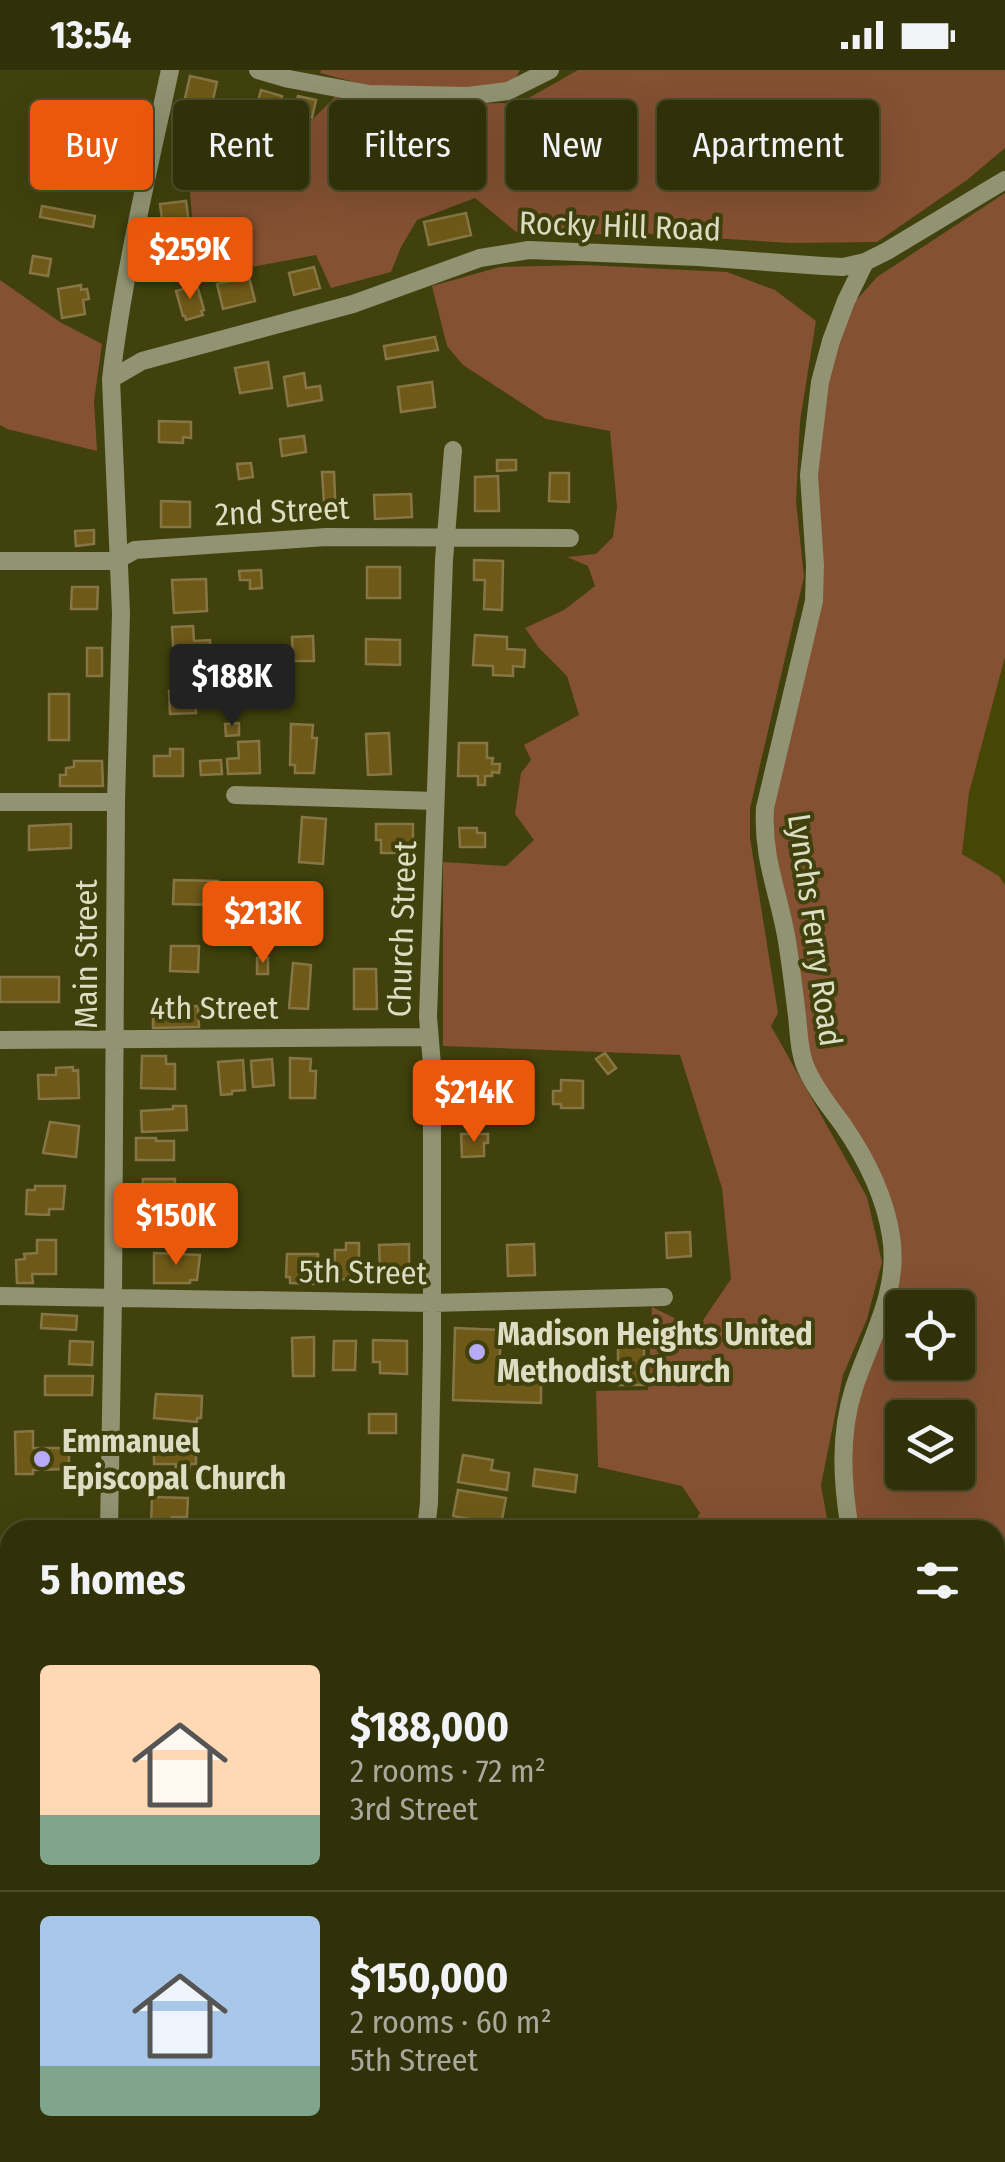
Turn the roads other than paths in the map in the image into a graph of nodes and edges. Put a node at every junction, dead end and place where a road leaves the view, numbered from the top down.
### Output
1 (170, 70) edge
2 (258, 70) edge
3 (550, 70) edge
4 (1005, 180) edge
5 (865, 262) junction
6 (112, 379) junction
7 (453, 450) dead end
8 (570, 538) dead end
9 (446, 539) junction
10 (120, 559) junction
11 (0, 561) edge
12 (235, 795) dead end
13 (436, 800) junction
14 (0, 802) edge
15 (116, 802) junction
16 (429, 1037) junction
17 (116, 1039) junction
18 (0, 1040) edge
19 (0, 1296) edge
20 (664, 1297) dead end
21 (114, 1298) junction
22 (432, 1303) junction
23 (109, 1520) edge
24 (427, 1520) edge
25 (848, 1520) edge

1 - 6 street, Main Street
2 - 3 street
4 - 5 street, Rocky Hill Road
5 - 6 street, Rocky Hill Road
5 - 25 street, Lynchs Ferry Road
6 - 10 street, Main Street
7 - 9 street, Church Street
8 - 9 street, 2nd Street
9 - 10 street, 2nd Street
9 - 13 street, Church Street
10 - 11 street, 2nd Street
10 - 15 street, Main Street
12 - 13 street
13 - 16 street, Church Street
14 - 15 street
15 - 17 street, Main Street
16 - 17 street, 4th Street
16 - 22 street, Church Street
17 - 18 street, 4th Street
17 - 21 street, Main Street
19 - 21 street, 5th Street
20 - 22 street, 5th Street
21 - 22 street, 5th Street
21 - 23 street, Main Street
22 - 24 street, Church Street

